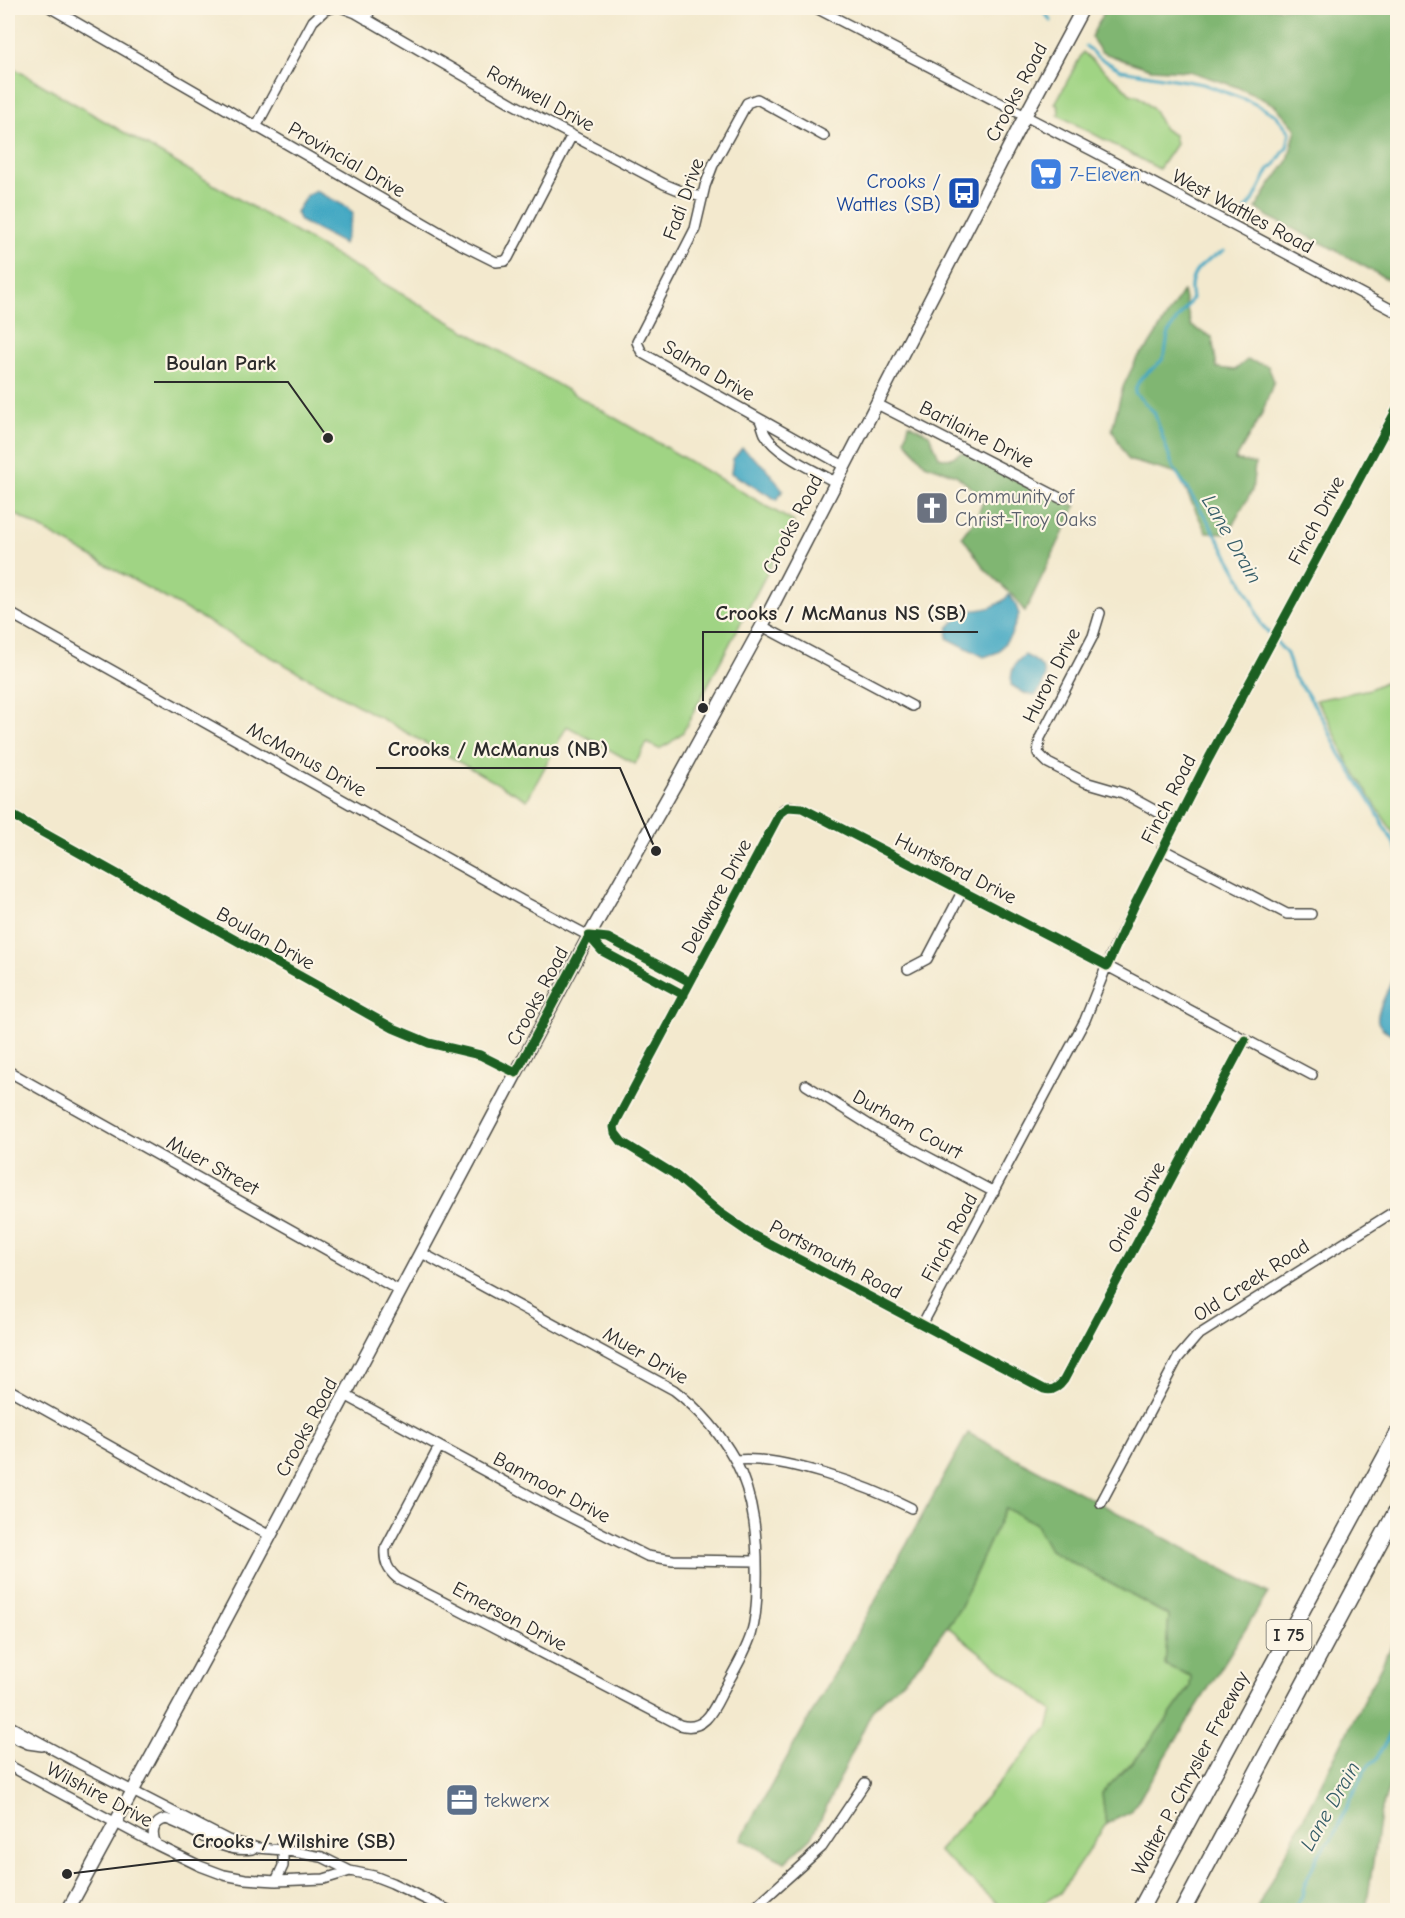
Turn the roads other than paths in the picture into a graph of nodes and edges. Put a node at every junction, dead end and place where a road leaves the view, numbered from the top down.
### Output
1 (51, 8) edge
2 (327, 8) edge
3 (343, 8) edge
4 (370, 8) edge
5 (816, 8) edge
6 (1083, 8) edge
7 (367, 20) junction
8 (1025, 116) junction
9 (256, 127) junction
10 (572, 135) junction
11 (824, 136) dead end
12 (702, 197) junction
13 (1396, 309) edge
14 (641, 351) joint
15 (877, 404) junction
16 (1396, 414) edge
17 (760, 420) junction
18 (1385, 429) junction
19 (1398, 436) edge
20 (844, 466) junction
21 (835, 482) junction
22 (1060, 498) dead end
23 (8, 612) edge
24 (1100, 614) dead end
25 (762, 626) junction
26 (1266, 651) joint
27 (912, 706) dead end
28 (788, 807) joint
29 (8, 813) edge
30 (1176, 822) junction
31 (1162, 849) junction
32 (962, 892) junction
33 (1311, 914) dead end
34 (589, 936) junction
35 (1107, 966) junction
36 (908, 969) dead end
37 (690, 982) junction
38 (684, 994) junction
39 (1245, 1040) junction
40 (8, 1071) edge
41 (516, 1073) junction
42 (1312, 1075) dead end
43 (806, 1085) dead end
44 (615, 1133) joint
45 (994, 1192) junction
46 (1398, 1209) edge
47 (420, 1252) junction
48 (400, 1291) junction
49 (922, 1325) junction
50 (8, 1389) edge
51 (1056, 1389) joint
52 (345, 1395) junction
53 (1398, 1433) edge
54 (439, 1447) junction
55 (735, 1460) junction
56 (1101, 1503) dead end
57 (911, 1508) dead end
58 (1398, 1508) edge
59 (270, 1536) junction
60 (757, 1561) junction
61 (725, 1688) joint
62 (8, 1725) edge
63 (8, 1735) edge
64 (47, 1747) junction
65 (8, 1765) edge
66 (865, 1783) dead end
67 (132, 1791) junction
68 (116, 1823) junction
69 (157, 1845) junction
70 (258, 1848) junction
71 (283, 1850) junction
72 (350, 1871) junction
73 (1201, 1877) junction
74 (276, 1881) junction
75 (1151, 1890) junction
76 (68, 1911) edge
77 (448, 1911) edge
78 (752, 1911) edge
79 (1134, 1911) edge
80 (1140, 1911) edge
81 (1183, 1911) edge
82 (1190, 1911) edge

1 - 9 street, Provincial Drive
2 - 9 street
3 - 7 street, Rothwell Drive
4 - 7 street
5 - 8 street, West Wattles Road
6 - 8 main road, Crooks Road
7 - 10 street, Rothwell Drive
8 - 13 street, West Wattles Road
8 - 15 main road, Crooks Road
9 - 10 street, Provincial Drive
10 - 12 street, Rothwell Drive
11 - 12 street, Fadi Drive
12 - 14 street, Fadi Drive
14 - 17 street, Salma Drive
15 - 20 main road, Crooks Road
15 - 22 street, Barilaine Drive
16 - 18 street, Finch Drive
17 - 20 street, Salma Drive
17 - 21 street, Salma Drive
18 - 19 street
18 - 26 street, Finch Drive
20 - 21 main road, Crooks Road
21 - 25 main road, Crooks Road
23 - 34 street, McManus Drive
24 - 30 street, Huron Drive
25 - 27 street
25 - 34 main road, Crooks Road
26 - 30 street, Finch Road
28 - 32 street, Huntsford Drive
28 - 37 street, Delaware Drive
29 - 41 street, Boulan Drive
30 - 31 street, Finch Road
31 - 33 street
31 - 35 street, Finch Road
32 - 35 street, Huntsford Drive
32 - 36 street
34 - 37 street
34 - 38 street
34 - 41 main road, Crooks Road
35 - 39 street, Huntsford Drive
35 - 45 street, Finch Road
37 - 38 street, Delaware Drive
38 - 44 street, Delaware Drive
39 - 42 street, Huntsford Drive
39 - 51 street, Oriole Drive
40 - 48 street, Muer Street
41 - 47 main road, Crooks Road
43 - 45 street, Durham Court
44 - 49 street, Portsmouth Road
45 - 49 street, Finch Road
46 - 56 street, Old Creek Road
47 - 48 main road, Crooks Road
47 - 55 street, Muer Drive
48 - 52 main road, Crooks Road
49 - 51 street, Portsmouth Road
50 - 59 street
52 - 54 street, Banmoor Drive
52 - 59 main road, Crooks Road
53 - 75 highway, Walter P. Chrysler Freeway / I 75
54 - 60 street, Banmoor Drive
54 - 61 street, Emerson Drive
55 - 57 street
55 - 60 street, Muer Drive
58 - 73 highway, I 75
59 - 67 main road, Crooks Road
60 - 61 street, Muer Drive
62 - 64 street, Wilshire Drive
63 - 64 street, Wilshire Drive
64 - 67 street, Wilshire Drive
65 - 68 street, Wilshire Drive
66 - 78 street
67 - 68 main road, Crooks Road
67 - 70 street, Wilshire Drive
68 - 69 street, Wilshire Drive
68 - 76 main road, Crooks Road
69 - 70 street
69 - 74 street, Wilshire Drive
70 - 71 street, Wilshire Drive
71 - 72 street, Wilshire Drive
71 - 74 street
72 - 74 street, Wilshire Drive
72 - 77 street, Wilshire Drive
73 - 81 highway, I 75
73 - 82 highway
75 - 79 highway
75 - 80 highway, Walter P. Chrysler Freeway / I 75

